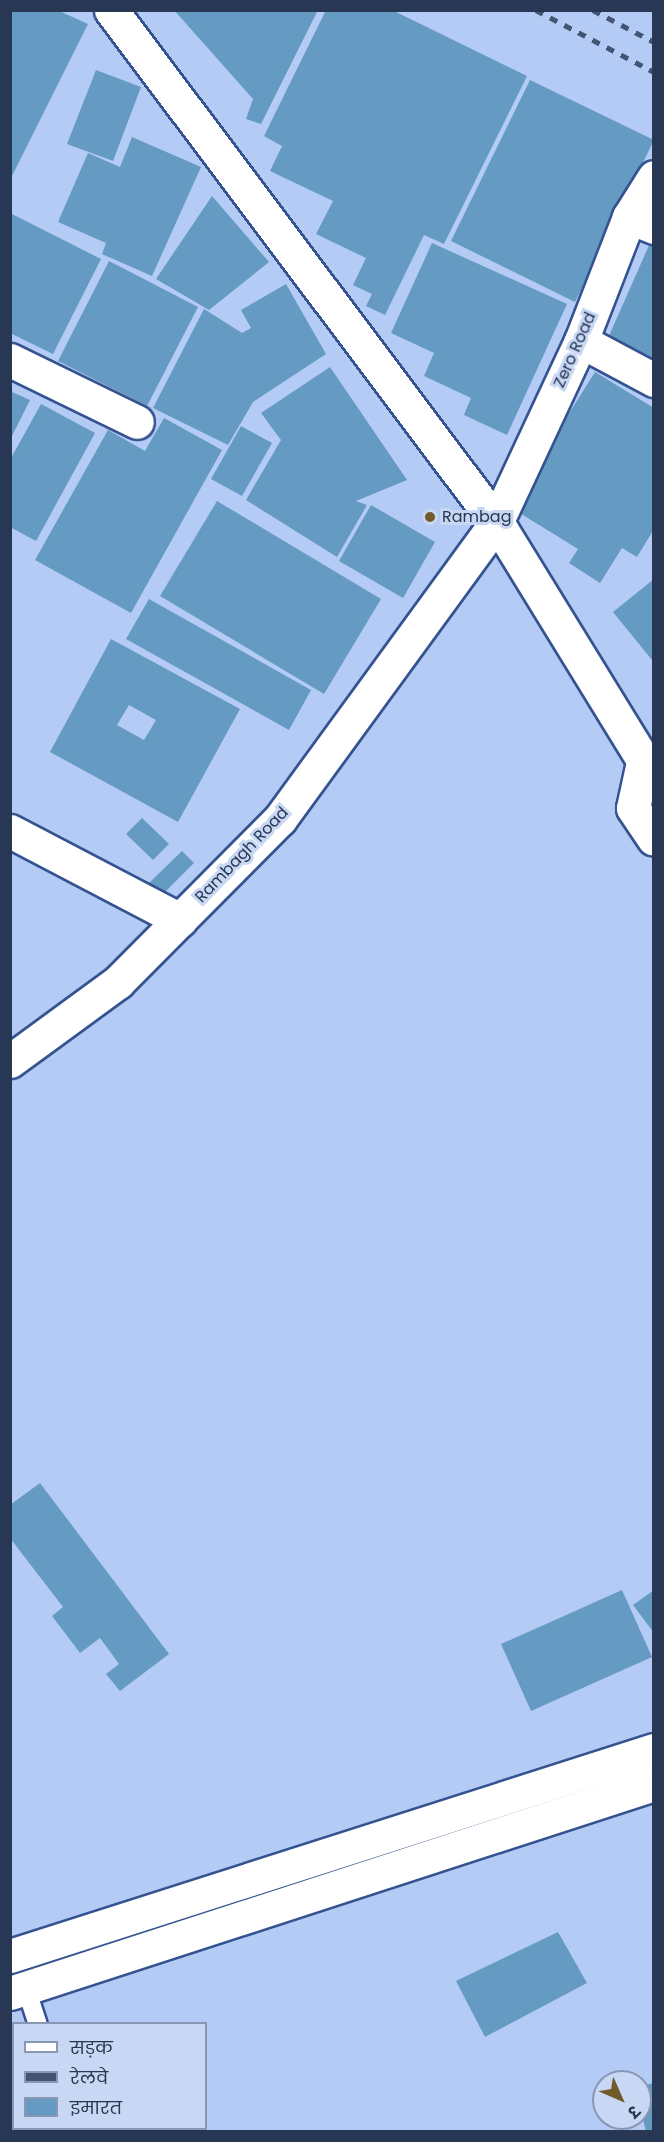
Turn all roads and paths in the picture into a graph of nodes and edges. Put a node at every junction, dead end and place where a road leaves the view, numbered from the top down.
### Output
1 (111, 10) edge
2 (654, 177) edge
3 (641, 222) edge
4 (581, 341) junction
5 (10, 360) edge
6 (654, 380) edge
7 (137, 422) dead end
8 (496, 523) junction
9 (650, 769) edge
10 (10, 831) edge
11 (654, 839) edge
12 (180, 920) junction
13 (10, 1061) edge
14 (654, 1750) edge
15 (654, 1784) edge
16 (10, 1956) edge
17 (18, 1991) edge
18 (37, 2022) edge

1 - 8 street
2 - 3 street, Zero Road
3 - 4 street, Zero Road
4 - 6 street
4 - 8 street, Zero Road
5 - 7 street
8 - 9 street
8 - 12 street, Rambagh Road
9 - 11 street
10 - 12 street
12 - 13 street, Rambagh Road
14 - 16 street
15 - 17 street
17 - 18 lane

